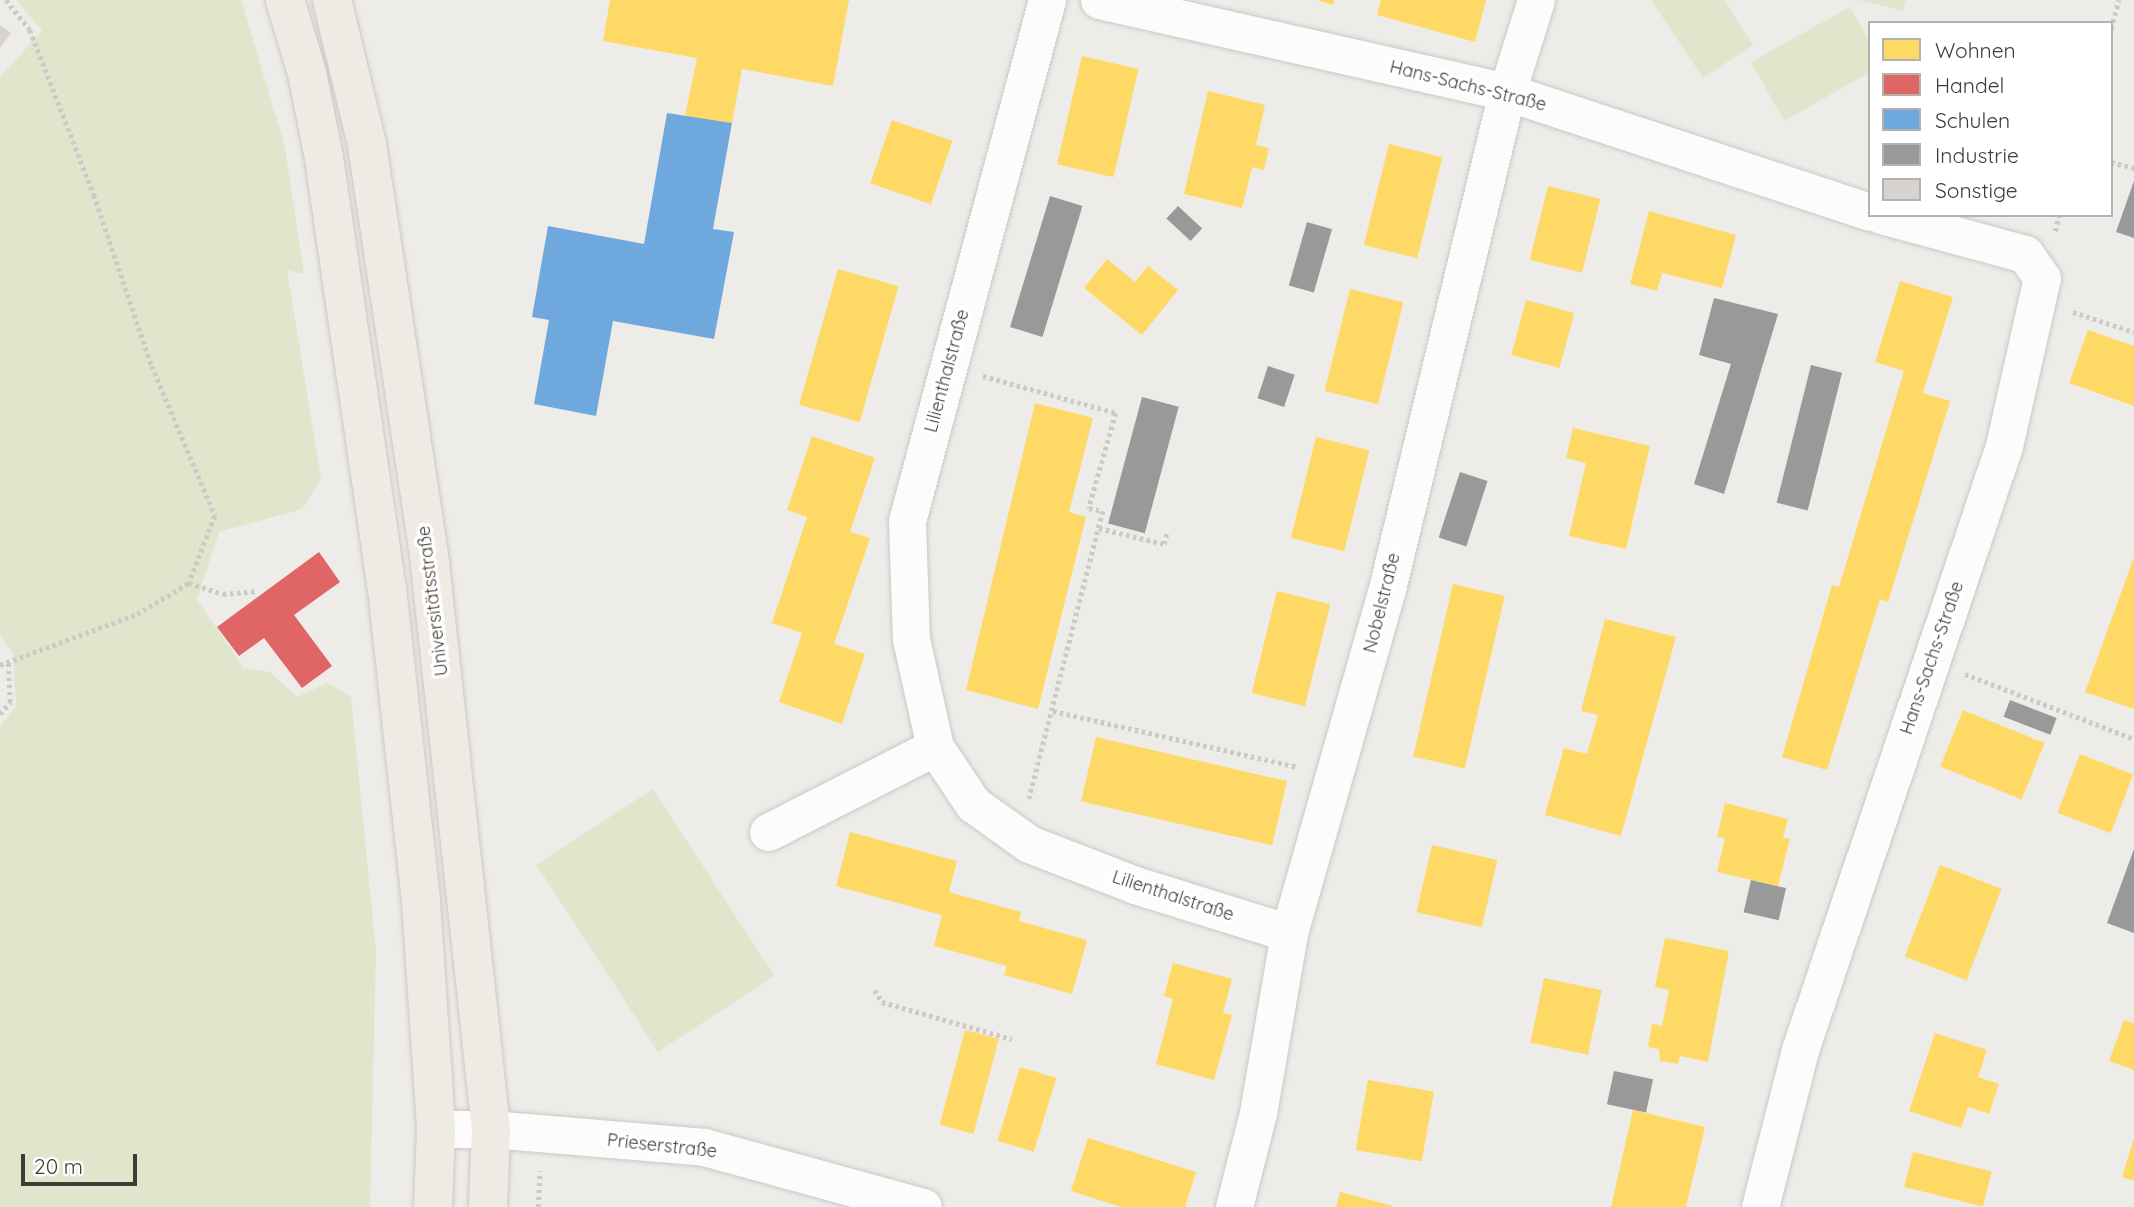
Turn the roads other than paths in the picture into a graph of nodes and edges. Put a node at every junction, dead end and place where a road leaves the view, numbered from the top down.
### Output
1 (285, 0) edge
2 (332, 0) edge
3 (1047, 0) edge
4 (1099, 0) edge
5 (1536, 0) edge
6 (1507, 92) junction
7 (1868, 211) edge
8 (1888, 217) edge
9 (935, 747) junction
10 (768, 832) dead end
11 (1289, 933) junction
12 (436, 1129) junction
13 (491, 1129) junction
14 (433, 1207) edge
15 (488, 1207) edge
16 (923, 1207) edge
17 (1234, 1207) edge
18 (1760, 1207) edge

1 - 12 main road
2 - 13 main road, Universitätsstraße
3 - 9 street, Lilienthalstraße
4 - 6 street, Hans-Sachs-Straße
5 - 6 street, Nobelstraße
6 - 7 street, Hans-Sachs-Straße
6 - 11 street, Nobelstraße
8 - 18 street, Hans-Sachs-Straße
9 - 10 street
9 - 11 street, Lilienthalstraße
11 - 17 street, Nobelstraße
12 - 13 street, Prieserstraße
12 - 14 main road
13 - 15 main road, Universitätsstraße
13 - 16 street, Prieserstraße

